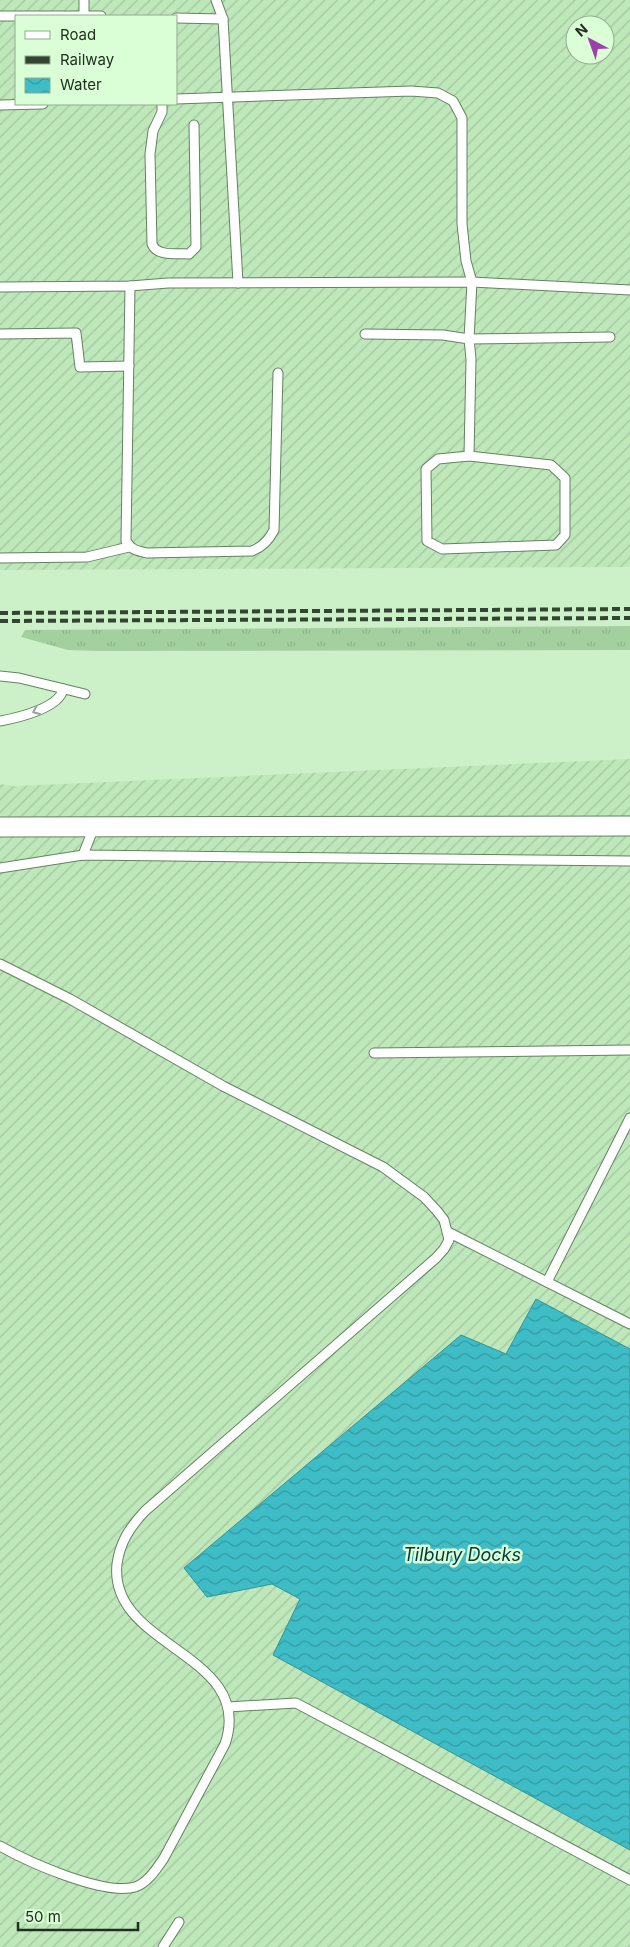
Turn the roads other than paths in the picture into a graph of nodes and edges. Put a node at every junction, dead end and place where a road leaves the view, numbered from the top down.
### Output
1 (84, 0) edge
2 (216, 0) edge
3 (84, 15) edge
4 (0, 16) edge
5 (15, 16) edge
6 (178, 18) edge
7 (224, 19) junction
8 (228, 98) junction
9 (178, 100) edge
10 (0, 105) edge
11 (15, 105) edge
12 (162, 105) edge
13 (194, 125) dead end
14 (472, 282) junction
15 (238, 283) junction
16 (130, 286) junction
17 (0, 287) edge
18 (630, 290) edge
19 (0, 334) edge
20 (365, 334) dead end
21 (610, 337) dead end
22 (469, 338) junction
23 (129, 366) junction
24 (278, 373) dead end
25 (470, 456) junction
26 (129, 547) junction
27 (0, 558) edge
28 (0, 676) edge
29 (63, 689) junction
30 (85, 694) dead end
31 (0, 721) edge
32 (630, 826) edge
33 (0, 827) edge
34 (94, 827) junction
35 (84, 855) junction
36 (630, 861) edge
37 (0, 868) edge
38 (0, 964) edge
39 (630, 1050) edge
40 (374, 1053) dead end
41 (630, 1118) edge
42 (448, 1232) junction
43 (548, 1282) junction
44 (630, 1324) edge
45 (228, 1708) junction
46 (0, 1846) edge
47 (630, 1880) edge
48 (179, 1922) dead end
49 (163, 1947) edge

1 - 3 lane
2 - 7 lane
4 - 5 lane
6 - 7 lane
7 - 8 lane
8 - 9 lane
8 - 14 lane
8 - 15 lane
10 - 11 lane
12 - 13 lane
14 - 15 lane
14 - 18 lane
14 - 22 lane
15 - 16 lane
16 - 17 lane
16 - 23 lane
19 - 23 lane
20 - 22 lane
21 - 22 lane
22 - 25 lane
23 - 26 lane
24 - 26 lane
25 - 25 lane
26 - 27 lane
28 - 29 lane
29 - 30 lane
29 -> 31 lane
32 - 34 street
33 - 34 street
34 - 35 lane
35 - 36 lane
35 - 37 lane
38 - 42 lane
39 - 40 lane
41 - 43 lane
42 - 43 lane
42 - 45 lane
43 - 44 lane
45 - 46 lane
45 - 47 lane
48 - 49 lane

